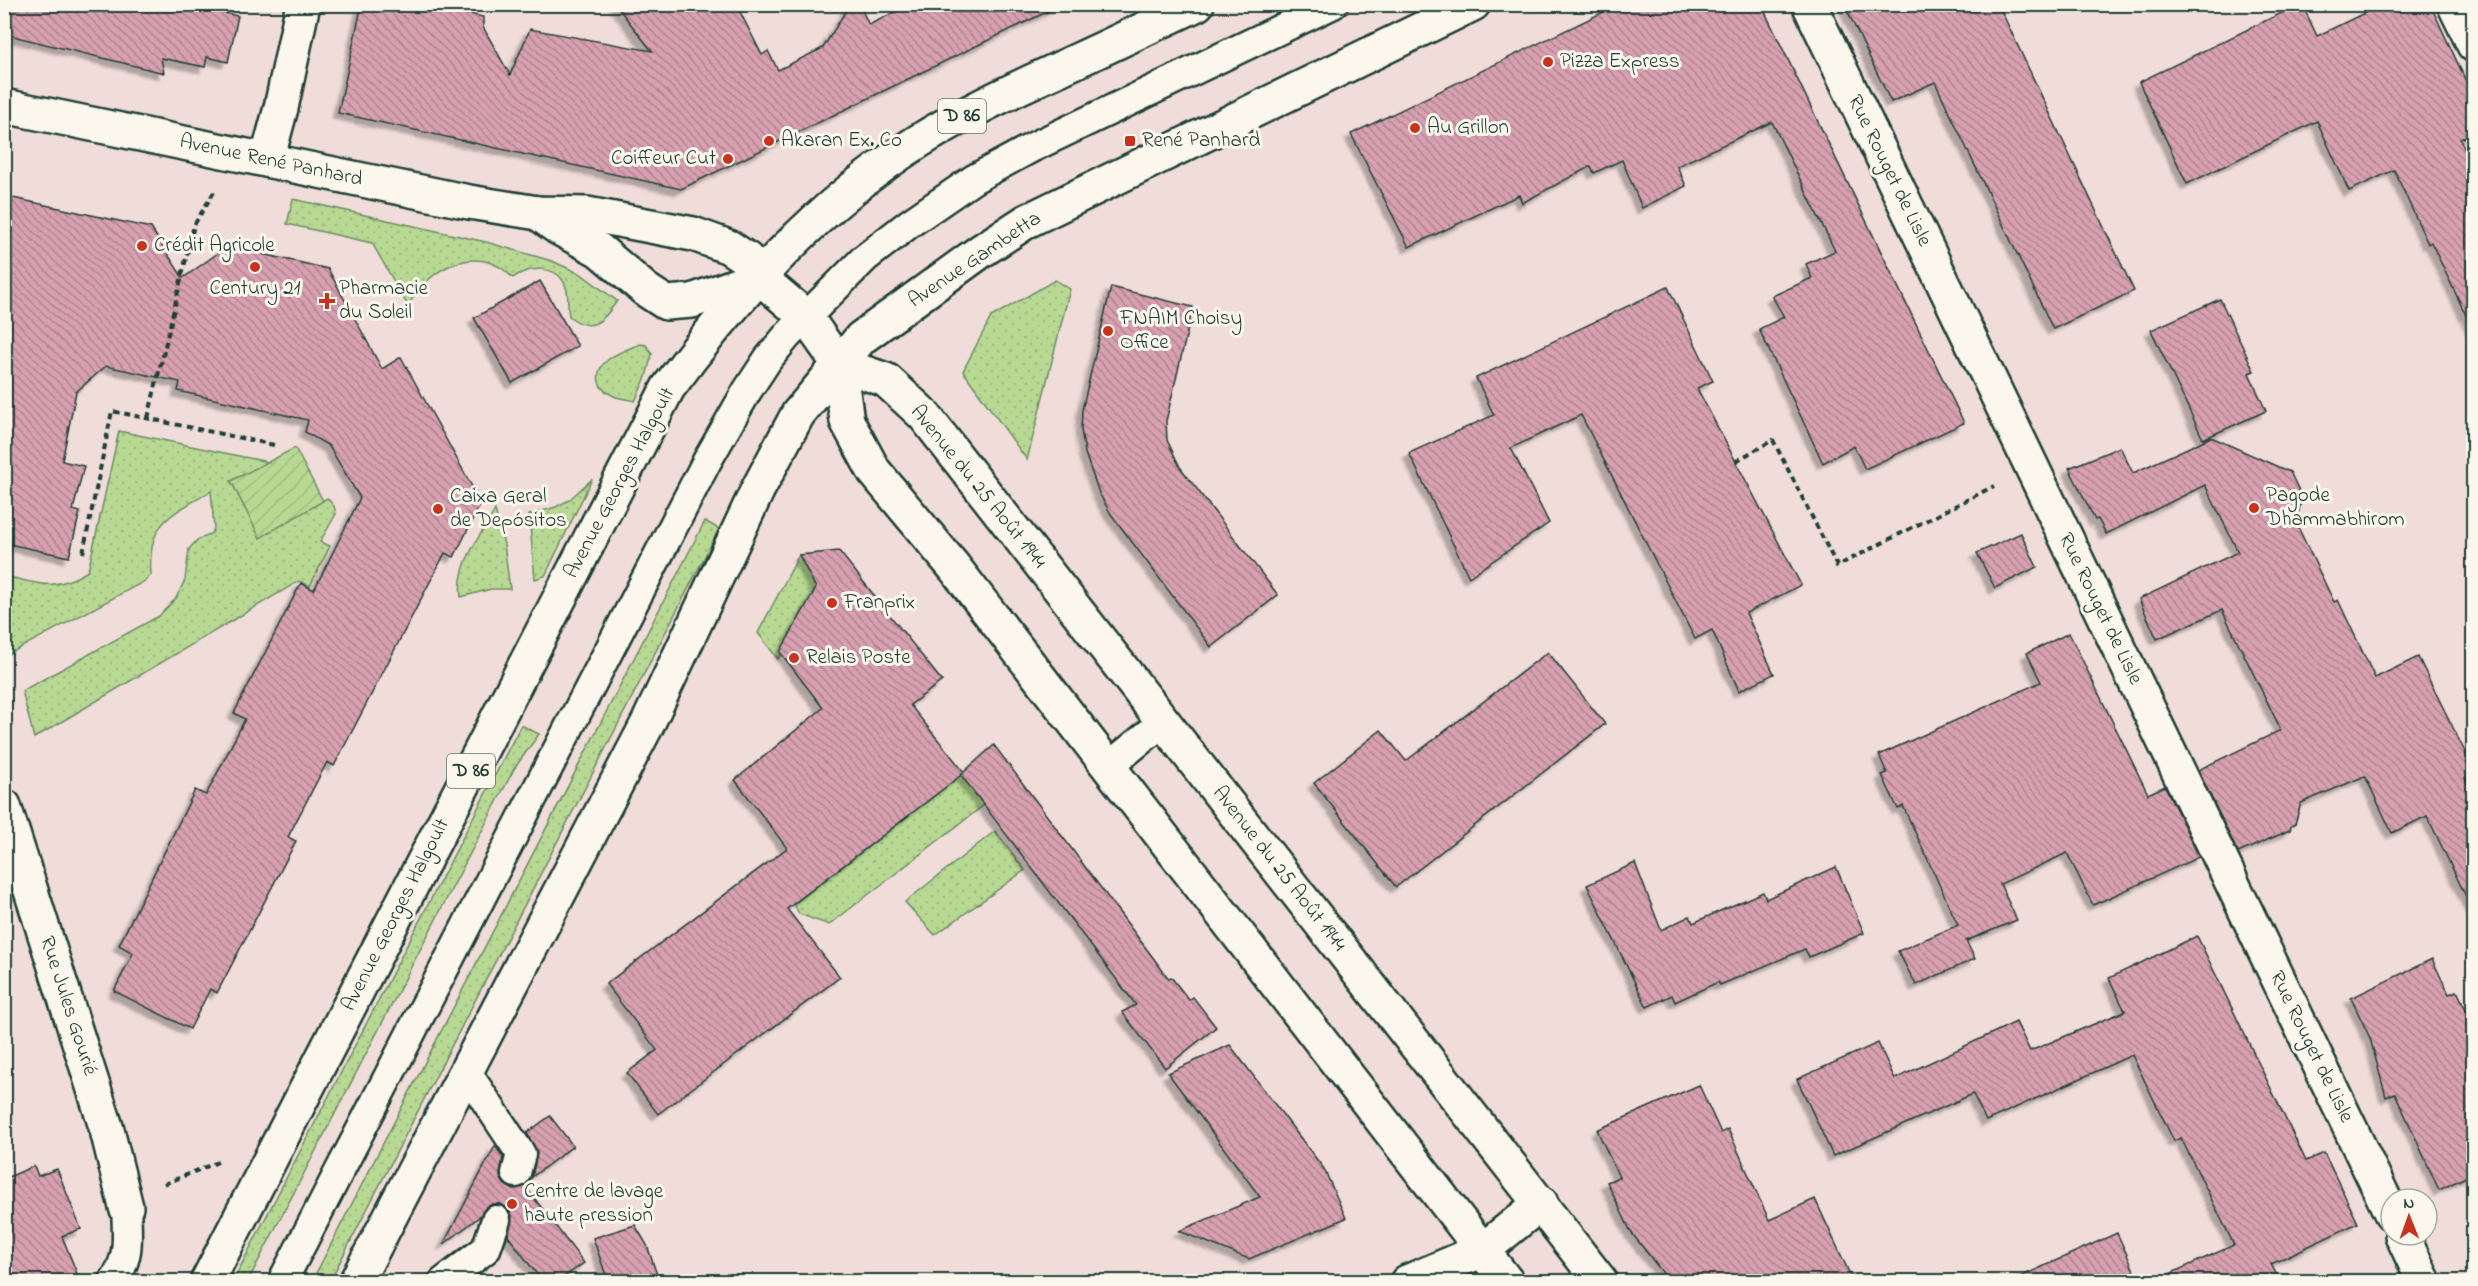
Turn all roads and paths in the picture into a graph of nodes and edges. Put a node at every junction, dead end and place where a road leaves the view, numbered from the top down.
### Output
1 (303, 4) edge
2 (1197, 4) edge
3 (1333, 4) edge
4 (1473, 4) edge
5 (1809, 4) edge
6 (2454, 4) edge
7 (2474, 45) edge
8 (4, 106) edge
9 (227, 152) junction
10 (267, 160) junction
11 (538, 213) junction
12 (759, 277) junction
13 (805, 316) junction
14 (839, 364) junction
15 (148, 418) junction
16 (274, 445) dead end
17 (1736, 461) dead end
18 (2032, 467) junction
19 (83, 553) dead end
20 (1163, 722) junction
21 (1109, 766) junction
22 (4, 806) edge
23 (466, 1071) junction
24 (516, 1173) dead end
25 (2379, 1188) edge
26 (1541, 1203) junction
27 (126, 1207) joint
28 (496, 1220) dead end
29 (2408, 1247) edge
30 (1483, 1250) junction
31 (113, 1281) edge
32 (207, 1281) edge
33 (282, 1281) edge
34 (356, 1281) edge
35 (443, 1281) edge
36 (1407, 1281) edge
37 (1507, 1281) edge
38 (1601, 1281) edge
39 (2424, 1281) edge

1 - 10 main road
2 - 12 main road, D 86
3 - 13 lane
4 - 14 main road, Avenue Gambetta
5 - 18 main road, Rue Rouget de Lisle
6 - 7 main road
8 - 9 main road, Avenue René Panhard
9 - 10 main road, Avenue René Panhard
9 - 15 path
10 - 11 main road, Avenue René Panhard
11 - 12 main road, Avenue René Panhard
11 - 12 main road, Avenue René Panhard
12 - 13 main road, Avenue René Panhard
12 - 32 main road, Avenue Georges Halgoult / D 86
13 - 14 main road, Avenue René Panhard
13 - 33 lane
14 - 20 main road, Avenue du 25 Août 1944
14 - 21 main road
14 - 23 main road, Avenue Gambetta
15 - 16 path
15 - 19 path
17 - 18 path
18 - 25 main road, Rue Rouget de Lisle
20 - 21 lane
20 - 26 main road, Avenue du 25 Août 1944
21 - 30 main road
22 - 27 main road, Rue Jules Gourié
23 - 24 lane
23 - 34 main road
26 - 30 main road
26 - 38 main road, Avenue du 25 Août 1944
27 - 31 lane
28 - 35 lane
29 - 39 main road
30 - 36 main road
30 - 37 main road

